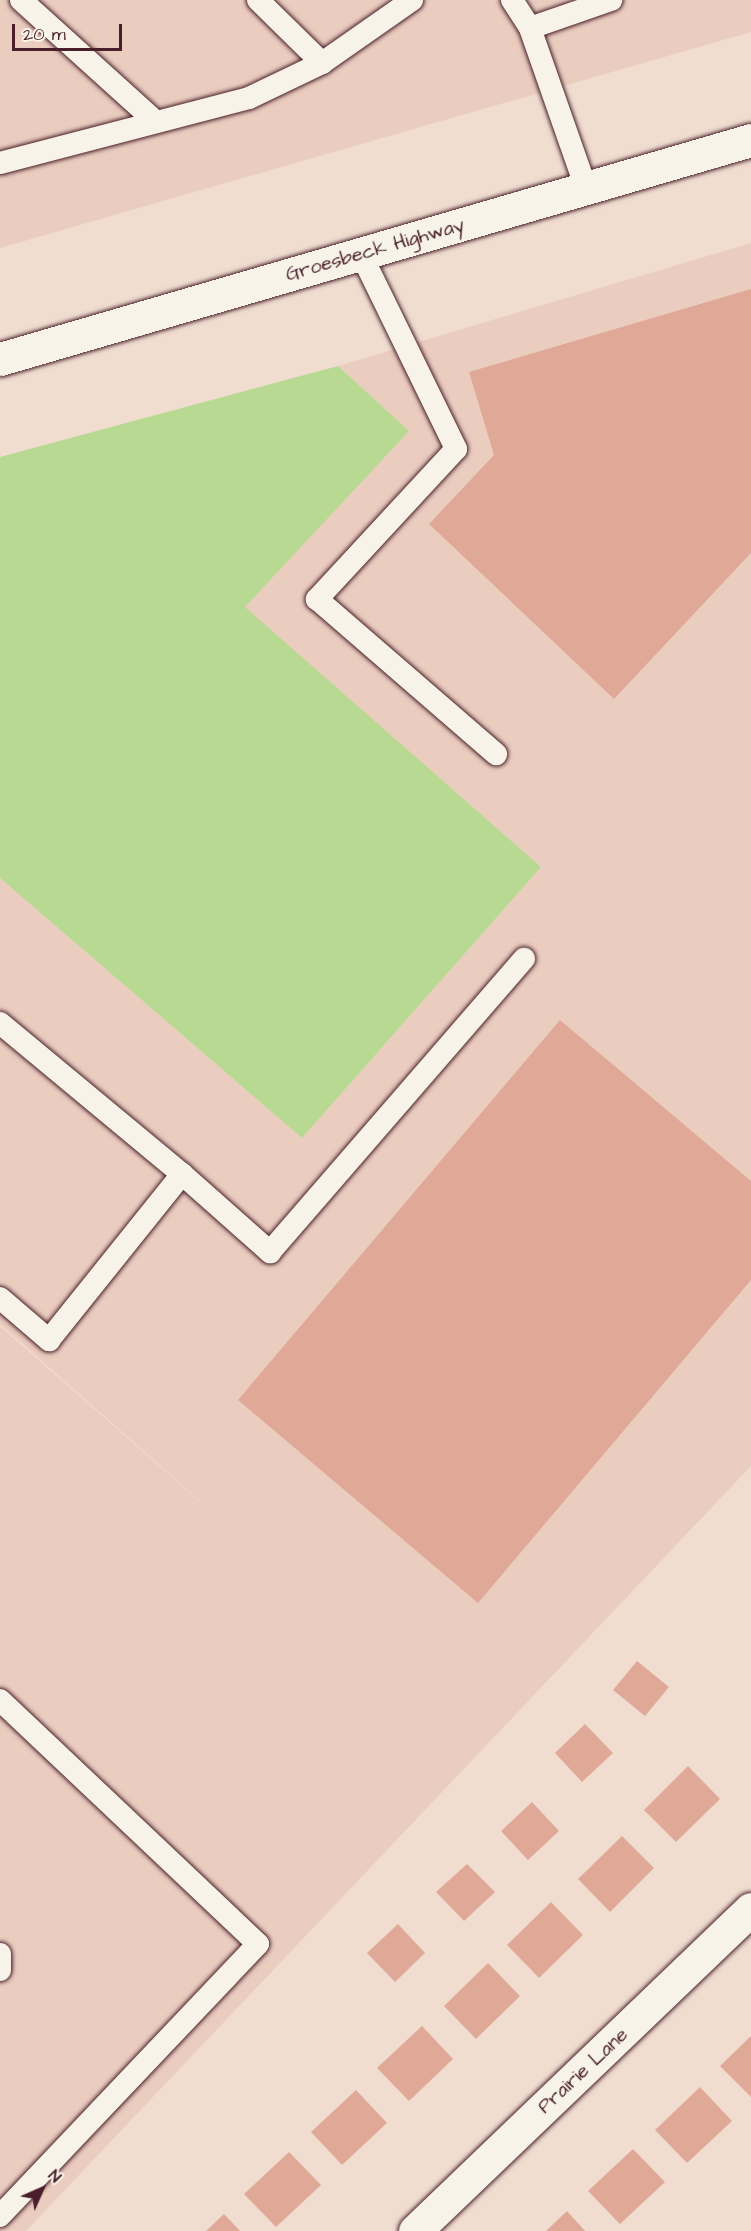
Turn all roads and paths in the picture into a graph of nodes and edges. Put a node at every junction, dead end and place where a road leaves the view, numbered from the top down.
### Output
1 (21, 0) edge
2 (258, 0) edge
3 (412, 0) edge
4 (512, 0) edge
5 (611, 0) edge
6 (530, 28) junction
7 (322, 63) junction
8 (156, 122) junction
9 (751, 140) edge
10 (0, 163) edge
11 (586, 188) junction
12 (361, 254) junction
13 (0, 359) edge
14 (496, 754) dead end
15 (524, 958) dead end
16 (0, 1023) edge
17 (182, 1174) junction
18 (0, 1298) edge
19 (0, 1700) edge
20 (751, 1909) edge
21 (0, 1954) edge
22 (0, 1970) edge
23 (0, 2216) edge
24 (415, 2231) edge

1 - 8 lane
2 - 7 lane
3 - 7 lane
4 - 6 lane
5 - 6 lane
6 - 11 lane
7 - 8 lane
8 - 10 lane
9 - 11 main road, Groesbeck Highway
11 - 12 main road, Groesbeck Highway
12 - 13 main road, Groesbeck Highway
12 - 14 lane
15 - 17 lane
16 - 17 lane
17 - 18 lane
19 - 23 lane
20 - 24 main road, Prairie Lane
21 - 22 lane

